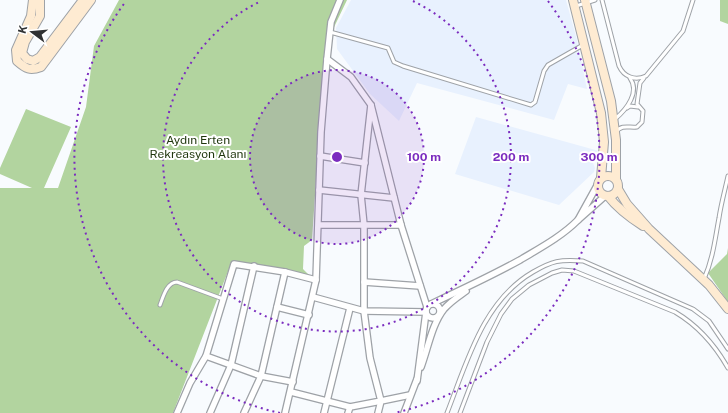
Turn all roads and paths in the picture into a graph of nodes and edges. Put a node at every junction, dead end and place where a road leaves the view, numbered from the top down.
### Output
1 (33, 0) edge
2 (40, 0) edge
3 (83, 0) edge
4 (91, 0) edge
5 (340, 0) edge
6 (595, 0) edge
7 (602, 0) edge
8 (693, 0) edge
9 (585, 2) edge
10 (574, 3) edge
11 (330, 32) junction
12 (584, 44) junction
13 (327, 59) junction
14 (629, 76) junction
15 (646, 76) junction
16 (371, 105) junction
17 (638, 107) junction
18 (626, 108) junction
19 (609, 126) junction
20 (615, 133) junction
21 (320, 156) junction
22 (365, 163) junction
23 (728, 176) edge
24 (616, 179) junction
25 (600, 180) junction
26 (618, 189) junction
27 (319, 190) junction
28 (361, 195) junction
29 (606, 196) junction
30 (394, 198) junction
31 (578, 220) junction
32 (319, 225) junction
33 (364, 225) junction
34 (401, 225) junction
35 (649, 229) junction
36 (254, 266) junction
37 (285, 272) junction
38 (316, 280) junction
39 (703, 280) junction
40 (482, 281) junction
41 (364, 282) junction
42 (420, 286) junction
43 (313, 297) junction
44 (224, 299) junction
45 (160, 305) dead end
46 (277, 307) junction
47 (350, 308) junction
48 (428, 308) junction
49 (728, 309) edge
50 (364, 311) junction
51 (309, 314) junction
52 (440, 315) junction
53 (728, 350) edge
54 (206, 356) junction
55 (231, 365) junction
56 (728, 368) edge
57 (261, 376) junction
58 (417, 381) junction
59 (293, 382) junction
60 (291, 392) junction
61 (410, 395) junction
62 (327, 400) junction
63 (381, 401) junction
64 (350, 406) junction
65 (177, 413) edge
66 (210, 413) edge
67 (244, 413) edge
68 (285, 413) edge
69 (324, 413) edge
70 (348, 413) edge
71 (378, 413) edge
72 (404, 413) edge
73 (447, 413) edge
74 (460, 413) edge

1 - 4 main road
2 - 3 main road
5 - 11 street
6 - 9 lane
7 - 14 lane
8 - 15 lane
9 - 10 lane
9 - 19 main road
10 - 12 main road
11 - 12 lane
11 - 13 street
12 - 19 main road
13 - 16 street
13 - 21 street
14 - 15 lane
14 - 18 lane
15 - 17 lane
16 - 22 street
16 - 30 street
17 - 18 lane
17 - 20 lane
18 - 19 lane
19 - 20 main road
19 - 25 main road
20 - 24 main road
21 - 22 street
21 - 27 street
22 - 28 street
23 - 39 lane
24 - 25 main road
24 - 26 main road
25 - 29 main road
25 - 31 street
26 - 29 main road
26 - 35 main road
27 - 28 street
27 - 32 street
28 - 30 street
28 - 33 street
29 - 31 street
29 - 35 main road
30 - 34 street
31 - 40 street
32 - 33 street
32 - 38 street
33 - 34 street
33 - 41 street
34 - 42 street
35 - 39 main road
36 - 37 street
36 - 44 street
36 - 55 street
37 - 38 street
37 - 46 street
38 - 43 street
39 - 49 main road
40 - 48 street
40 - 52 street
41 - 42 street
41 - 50 street
42 - 48 street
43 - 47 street
43 - 51 street
44 - 45 lane
44 - 54 street
46 - 51 street
46 - 57 street
47 - 50 street
47 - 62 street
48 - 50 street
48 - 52 street
48 - 52 street
48 - 58 street
50 - 63 street
51 - 59 street
52 - 58 street
53 - 73 lane
54 - 55 street
54 - 65 street
55 - 57 street
55 - 66 street
56 - 74 lane
57 - 59 street
57 - 67 street
58 - 61 street
59 - 60 street
60 - 62 street
60 - 68 street
61 - 63 street
61 - 72 street
62 - 64 street
62 - 69 street
63 - 64 street
63 - 71 street
64 - 70 street

